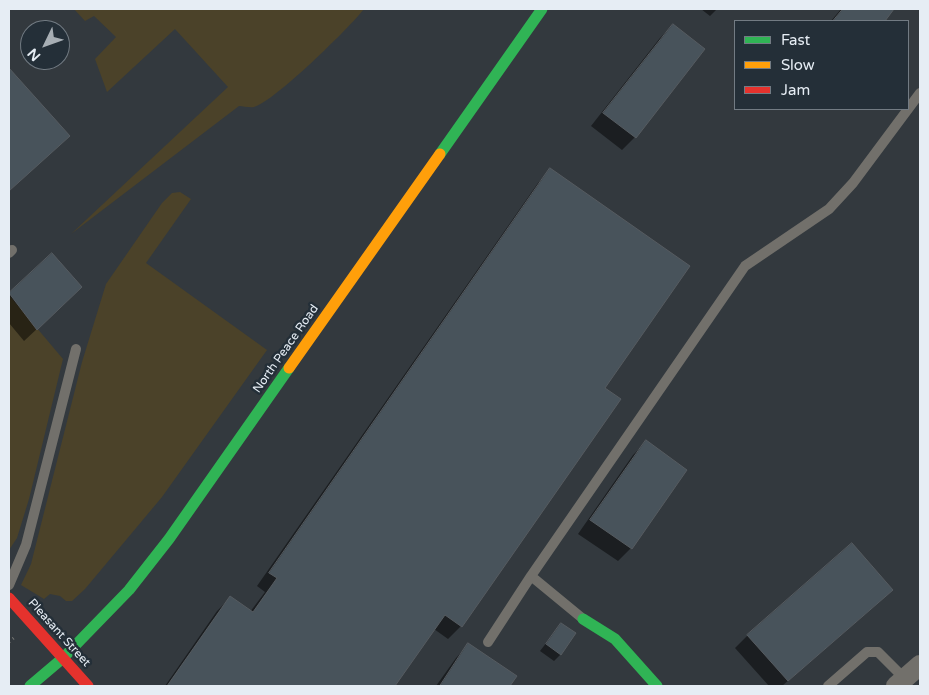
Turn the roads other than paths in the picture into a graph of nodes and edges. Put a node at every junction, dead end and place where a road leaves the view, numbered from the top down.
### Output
1 (542, 9) edge
2 (920, 93) edge
3 (909, 108) edge
4 (907, 110) edge
5 (76, 348) dead end
6 (531, 576) junction
7 (9, 585) edge
8 (9, 598) edge
9 (583, 619) joint
10 (488, 642) dead end
11 (63, 658) junction
12 (920, 665) edge
13 (900, 682) edge
14 (30, 686) edge
15 (88, 686) edge
16 (657, 686) edge
17 (828, 686) edge

1 - 11 main road, North Peace Road
2 - 3 lane
4 - 6 lane
5 - 7 lane
6 - 9 lane
6 - 10 lane
8 - 11 main road, Pleasant Street
9 - 16 main road
11 - 14 main road, North Peace Road
11 - 15 main road, Pleasant Street
12 - 13 street
13 - 17 lane

